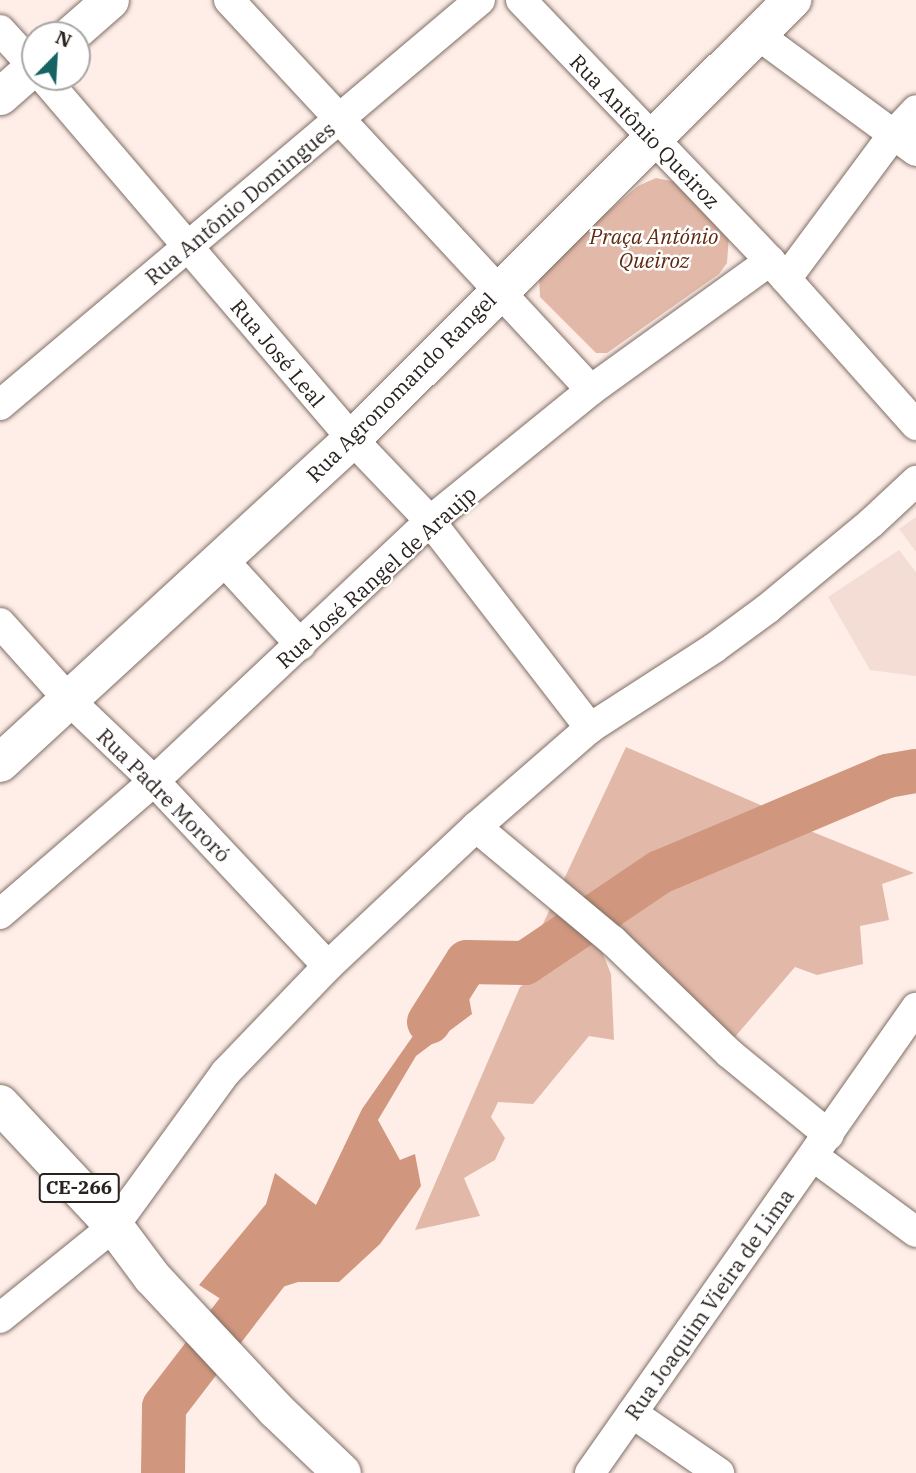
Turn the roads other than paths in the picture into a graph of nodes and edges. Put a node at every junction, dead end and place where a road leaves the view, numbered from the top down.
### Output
1 (110, 0) edge
2 (229, 0) edge
3 (480, 0) edge
4 (521, 0) edge
5 (792, 0) edge
6 (86, 21) edge
7 (0, 30) edge
8 (758, 35) junction
9 (21, 52) edge
10 (21, 81) edge
11 (56, 91) edge
12 (0, 96) edge
13 (916, 110) edge
14 (340, 120) junction
15 (653, 138) junction
16 (904, 143) edge
17 (187, 245) junction
18 (778, 270) junction
19 (496, 292) junction
20 (591, 390) junction
21 (0, 405) edge
22 (916, 425) edge
23 (352, 439) junction
24 (916, 481) edge
25 (430, 521) junction
26 (223, 560) junction
27 (0, 623) edge
28 (302, 645) junction
29 (69, 700) junction
30 (590, 729) junction
31 (0, 762) edge
32 (154, 781) junction
33 (476, 827) junction
34 (0, 914) edge
35 (328, 966) junction
36 (916, 1008) edge
37 (0, 1104) edge
38 (821, 1145) junction
39 (114, 1226) junction
40 (916, 1232) edge
41 (0, 1318) edge
42 (632, 1413) junction
43 (342, 1473) edge
44 (590, 1473) edge
45 (719, 1473) edge

1 - 6 street
2 - 14 street
3 - 14 street, Rua Antônio Domingues
4 - 15 street, Rua Antônio Queiroz
5 - 8 main road, Rua Agronomando Rangel
7 - 9 street, Rua José Leal
8 - 15 main road, Rua Agronomando Rangel
8 - 16 street
10 - 12 street
11 - 17 street, Rua José Leal
13 - 16 street, Rua José Rangel de Araujp
14 - 17 street, Rua Antônio Domingues
14 - 19 street
15 - 18 street, Rua Antônio Queiroz
15 - 19 main road, Rua Agronomando Rangel
16 - 18 street, Rua José Rangel de Araujp
17 - 21 street, Rua Antônio Domingues
17 - 23 street, Rua José Leal
18 - 20 street, Rua José Rangel de Araujp
18 - 22 street, Rua Antônio Queiroz
19 - 20 street
19 - 23 main road, Rua Agronomando Rangel
20 - 25 street, Rua José Rangel de Araujp
23 - 25 street, Rua José Leal
23 - 26 main road, Rua Agronomando Rangel
24 - 30 street
25 - 28 street, Rua José Rangel de Araujp
25 - 30 street, Rua José Leal
26 - 28 street
26 - 29 main road, Rua Agronomando Rangel
27 - 29 street, Rua Padre Mororó
28 - 32 street, Rua José Rangel de Araujp
29 - 31 main road, Rua Agronomando Rangel
29 - 32 street, Rua Padre Mororó
30 - 33 street
32 - 34 street, Rua José Rangel de Araujp
32 - 35 street, Rua Padre Mororó
33 - 35 street
33 - 38 street
35 - 39 street
36 - 38 street, Rua Joaquim Vieira de Lima
37 - 39 main road, CE-266
38 - 40 street
38 - 42 street, Rua Joaquim Vieira de Lima
39 - 41 street
39 - 43 main road, CE-266
42 - 44 street, Rua Joaquim Vieira de Lima
42 - 45 street

